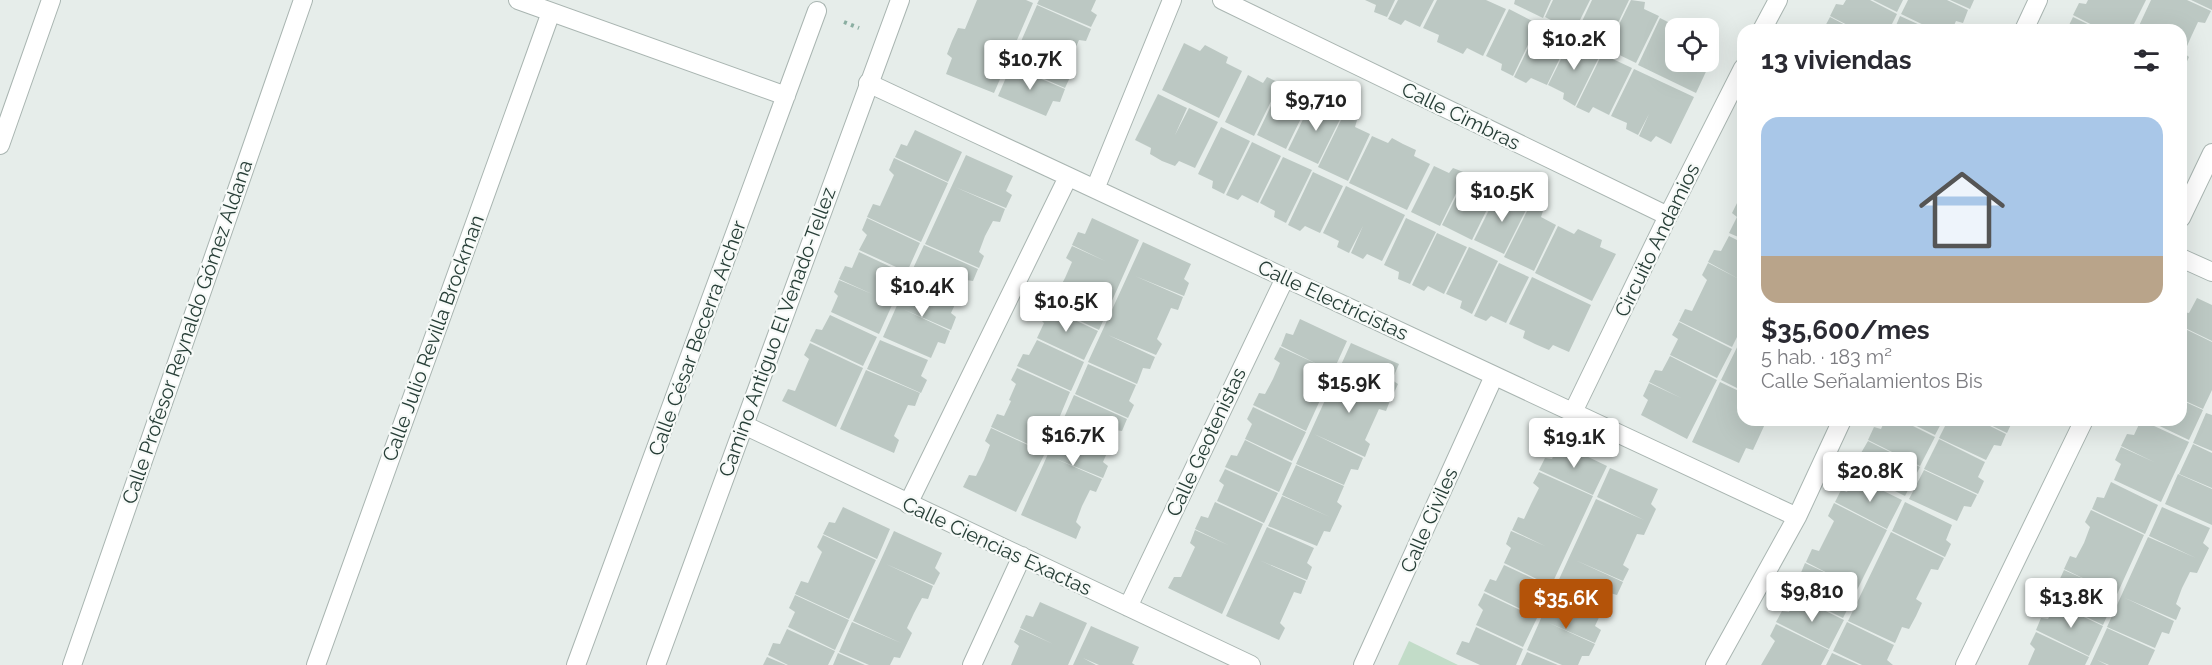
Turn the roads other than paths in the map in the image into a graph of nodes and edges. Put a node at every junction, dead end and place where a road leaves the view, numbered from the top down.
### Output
1 (51, 0) edge
2 (303, 0) edge
3 (518, 0) edge
4 (900, 0) edge
5 (1172, 0) edge
6 (1222, 0) edge
7 (2038, 0) edge
8 (1776, 1) edge
9 (817, 11) road end
10 (551, 12) junction
11 (1765, 24) edge
12 (2027, 24) edge
13 (1737, 80) edge
14 (868, 83) junction
15 (786, 96) junction
16 (0, 145) edge
17 (2212, 153) edge
18 (1068, 177) junction
19 (1095, 189) junction
20 (2187, 205) edge
21 (1668, 216) junction
22 (2187, 261) edge
23 (2212, 272) edge
24 (1285, 278) junction
25 (1494, 376) junction
26 (1573, 412) junction
27 (744, 425) junction
28 (1839, 426) edge
29 (2081, 426) edge
30 (908, 504) junction
31 (1797, 517) junction
32 (1022, 556) junction
33 (1128, 607) junction
34 (1230, 660) edge
35 (72, 665) edge
36 (316, 665) edge
37 (576, 665) edge
38 (656, 665) edge
39 (972, 665) edge
40 (1251, 665) edge
41 (1363, 665) edge
42 (1715, 665) edge
43 (1965, 665) edge

1 - 16 street
2 - 35 street, Calle Profesor Reynaldo Gómez Aldana
3 - 10 street
4 - 14 street, Camino Antiguo El Venado-Tellez
5 - 19 street
6 - 21 street, Calle Cimbras
7 - 12 street
8 - 11 street
9 - 15 street, Calle César Becerra Archer
10 - 15 street
10 - 36 street, Calle Julio Revilla Brockman
13 - 21 street, Circuito Andamios
14 - 18 street, Calle Electricistas
14 - 27 street, Camino Antiguo El Venado-Tellez
15 - 37 street, Calle César Becerra Archer
17 - 20 street
18 - 19 street, Calle Electricistas
18 - 30 street
19 - 24 street, Calle Electricistas
21 - 26 street, Circuito Andamios
22 - 23 street
24 - 25 street, Calle Electricistas
24 - 33 street, Calle Geotenistas
25 - 26 street, Calle Electricistas
25 - 41 street, Calle Civiles
26 - 31 street, Calle Electricistas
27 - 30 street, Calle Ciencias Exactas
27 - 38 street, Camino Antiguo El Venado-Tellez
28 - 31 street
29 - 43 street
30 - 32 street, Calle Ciencias Exactas
31 - 42 street
32 - 33 street, Calle Ciencias Exactas
32 - 39 street
33 - 34 street, Calle Ciencias Exactas
34 - 40 street, Calle Ciencias Exactas

